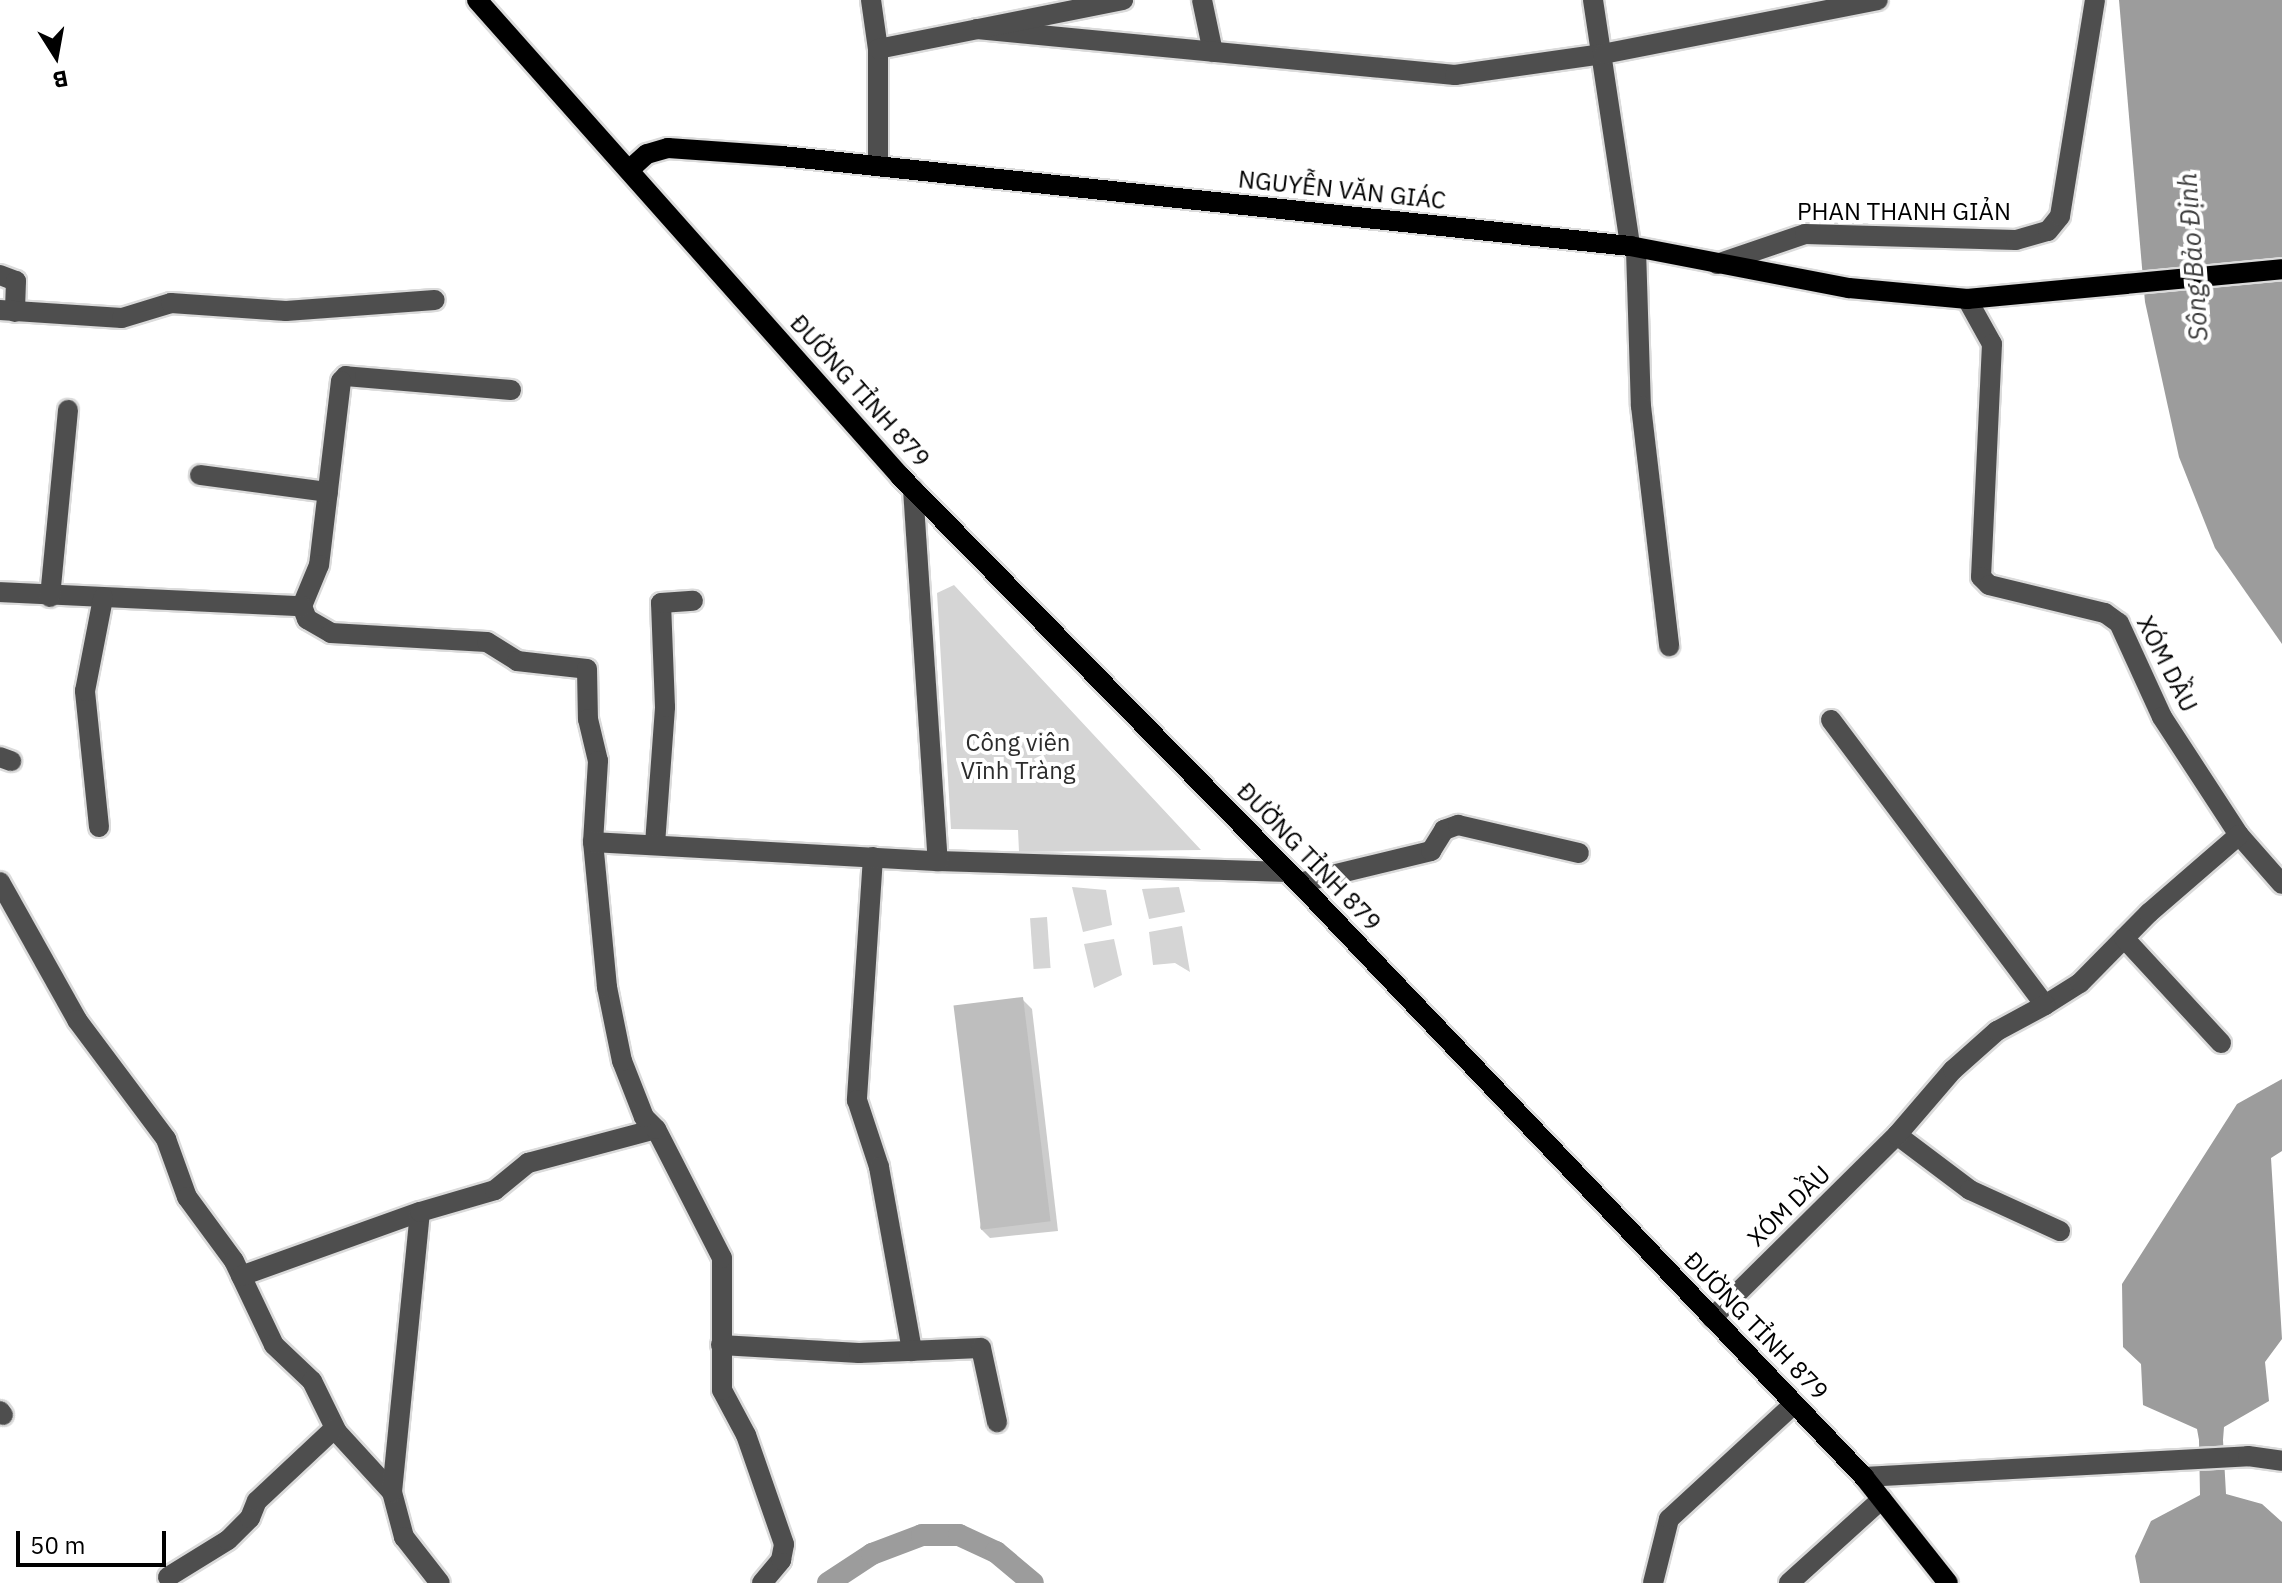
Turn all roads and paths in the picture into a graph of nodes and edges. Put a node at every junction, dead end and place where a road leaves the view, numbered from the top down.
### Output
1 (477, 0) edge
2 (871, 0) edge
3 (1123, 0) edge
4 (1202, 0) edge
5 (1593, 0) edge
6 (1878, 0) edge
7 (2095, 0) edge
8 (977, 29) junction
9 (878, 49) junction
10 (1213, 52) junction
11 (1603, 54) junction
12 (878, 165) junction
13 (629, 170) junction
14 (1633, 248) junction
15 (1717, 264) junction
16 (2282, 269) edge
17 (0, 275) edge
18 (1967, 299) junction
19 (435, 300) dead end
20 (8, 311) edge
21 (511, 390) dead end
22 (68, 410) dead end
23 (200, 475) dead end
24 (913, 489) junction
25 (328, 492) junction
26 (0, 592) edge
27 (50, 597) junction
28 (103, 598) junction
29 (693, 601) dead end
30 (302, 606) junction
31 (1669, 646) dead end
32 (1831, 720) dead end
33 (99, 827) dead end
34 (2239, 835) junction
35 (593, 842) junction
36 (655, 844) junction
37 (1579, 853) dead end
38 (873, 857) junction
39 (938, 861) junction
40 (1294, 878) junction
41 (0, 882) edge
42 (2282, 884) edge
43 (2124, 938) junction
44 (2045, 1005) junction
45 (2221, 1043) dead end
46 (656, 1129) junction
47 (1897, 1135) junction
48 (420, 1212) junction
49 (2060, 1231) dead end
50 (241, 1276) junction
51 (1712, 1318) junction
52 (721, 1345) junction
53 (912, 1351) junction
54 (1794, 1404) junction
55 (997, 1422) dead end
56 (334, 1429) junction
57 (2282, 1461) edge
58 (1864, 1477) junction
59 (392, 1492) junction
60 (1882, 1499) junction
61 (168, 1577) dead end
62 (440, 1583) edge
63 (762, 1583) edge
64 (1653, 1583) edge
65 (1789, 1583) edge
66 (1948, 1583) edge

1 - 13 main road, ĐƯỜNG TỈNH 879
2 - 9 street
3 - 8 street
4 - 10 street
5 - 11 street
6 - 11 street
7 - 15 street, PHAN THANH GIẢN
8 - 9 street
8 - 10 street
9 - 12 street
10 - 11 street
11 - 14 street
12 - 13 main road, NGUYỄN VĂN GIÁC
12 - 14 main road, NGUYỄN VĂN GIÁC
13 - 24 main road, ĐƯỜNG TỈNH 879
14 - 15 main road, NGUYỄN VĂN GIÁC
14 - 31 street
15 - 18 main road, NGUYỄN VĂN GIÁC
16 - 18 main road, NGUYỄN VĂN GIÁC
17 - 20 street
18 - 34 street, XÓM DẦU
19 - 20 street
21 - 25 street
22 - 27 street
23 - 25 street
24 - 39 street
24 - 40 main road, ĐƯỜNG TỈNH 879
25 - 30 street
26 - 27 street
27 - 28 street
28 - 30 street
28 - 33 street
29 - 36 street
30 - 35 street
32 - 44 street
34 - 42 street, XÓM DẦU
34 - 43 street, XÓM DẦU
35 - 36 street
35 - 46 street
36 - 38 street
37 - 40 street
38 - 39 street
38 - 53 street
39 - 40 street
40 - 51 main road, ĐƯỜNG TỈNH 879
41 - 50 street
43 - 44 street, XÓM DẦU
43 - 45 street
44 - 47 street, XÓM DẦU
46 - 48 street
46 - 52 street
47 - 49 street
47 - 51 street, XÓM DẦU
48 - 50 street
48 - 59 street
50 - 56 street
51 - 54 main road, ĐƯỜNG TỈNH 879
52 - 53 street
52 - 63 street
53 - 55 street
54 - 58 main road, ĐƯỜNG TỈNH 879
54 - 64 street
56 - 59 street
56 - 61 street
57 - 58 street
58 - 60 main road, ĐƯỜNG TỈNH 879
59 - 62 street
60 - 65 street
60 - 66 main road, ĐƯỜNG TỈNH 879

